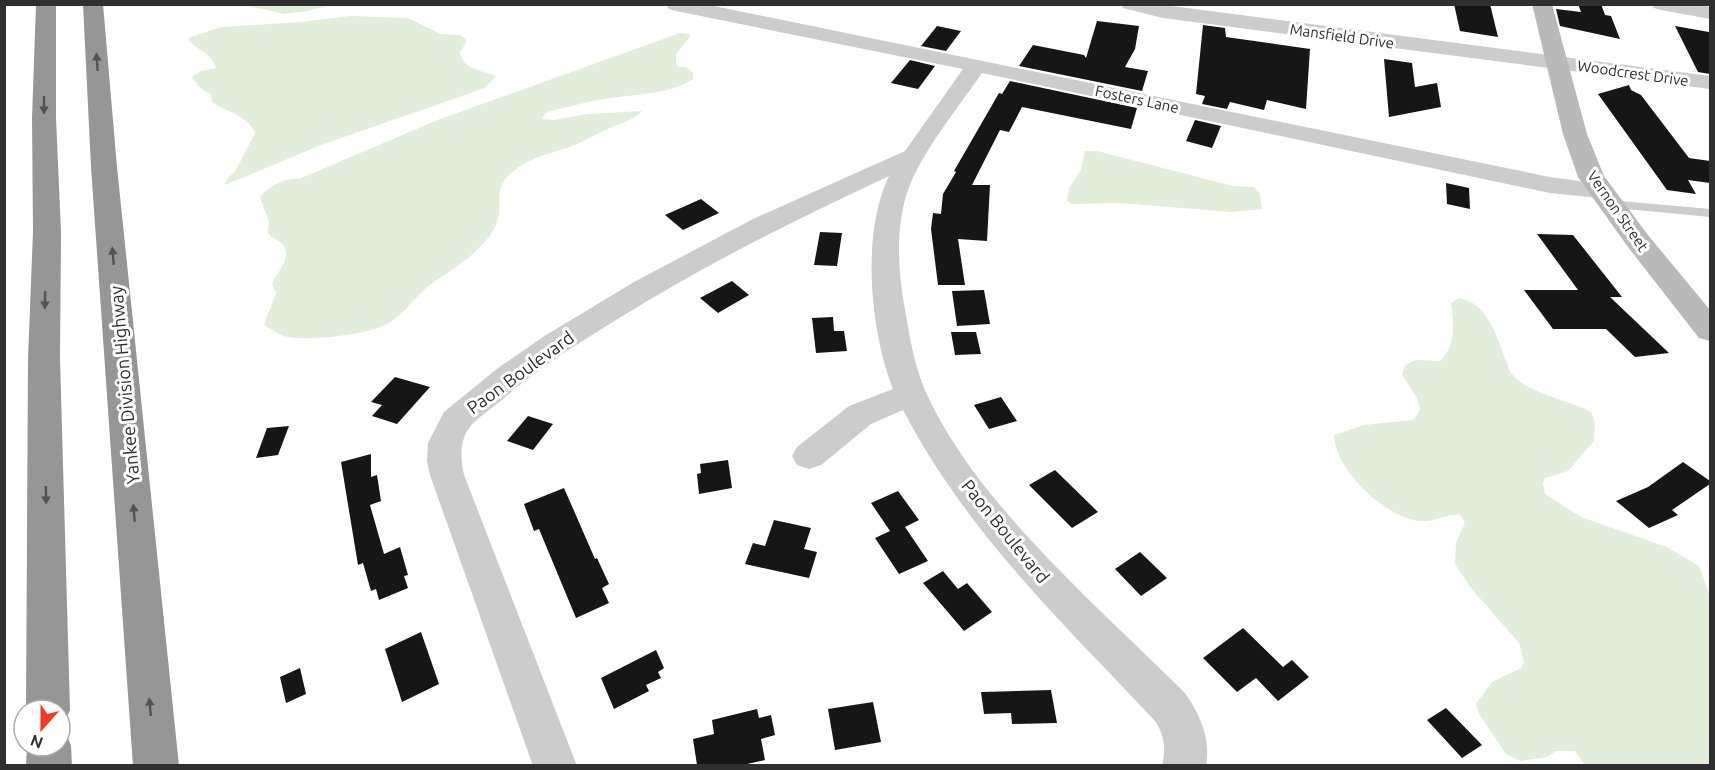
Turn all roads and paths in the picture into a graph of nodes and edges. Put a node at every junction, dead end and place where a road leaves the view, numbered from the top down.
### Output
1 (46, 4) edge
2 (93, 4) edge
3 (1130, 4) edge
4 (1542, 4) edge
5 (1660, 4) edge
6 (676, 5) edge
7 (1710, 13) edge
8 (1556, 62) junction
9 (976, 65) junction
10 (1710, 84) edge
11 (911, 157) junction
12 (1604, 196) junction
13 (1710, 213) edge
14 (1706, 319) edge
15 (911, 394) junction
16 (809, 456) dead end
17 (48, 698) edge
18 (156, 765) edge
19 (555, 765) edge
20 (1184, 765) edge

1 -> 17 highway
18 -> 2 highway, Yankee Division Highway
3 - 8 street, Mansfield Drive
4 - 8 main road, Vernon Street
5 - 7 street
6 - 9 street, Fosters Lane
8 - 10 street, Woodcrest Drive
8 - 12 main road, Vernon Street
9 - 11 street, Paon Boulevard
9 - 12 street, Fosters Lane
11 - 15 street, Paon Boulevard
11 - 19 street, Paon Boulevard
12 - 13 lane
12 - 14 main road, Vernon Street
15 - 16 street
15 - 20 street, Paon Boulevard

